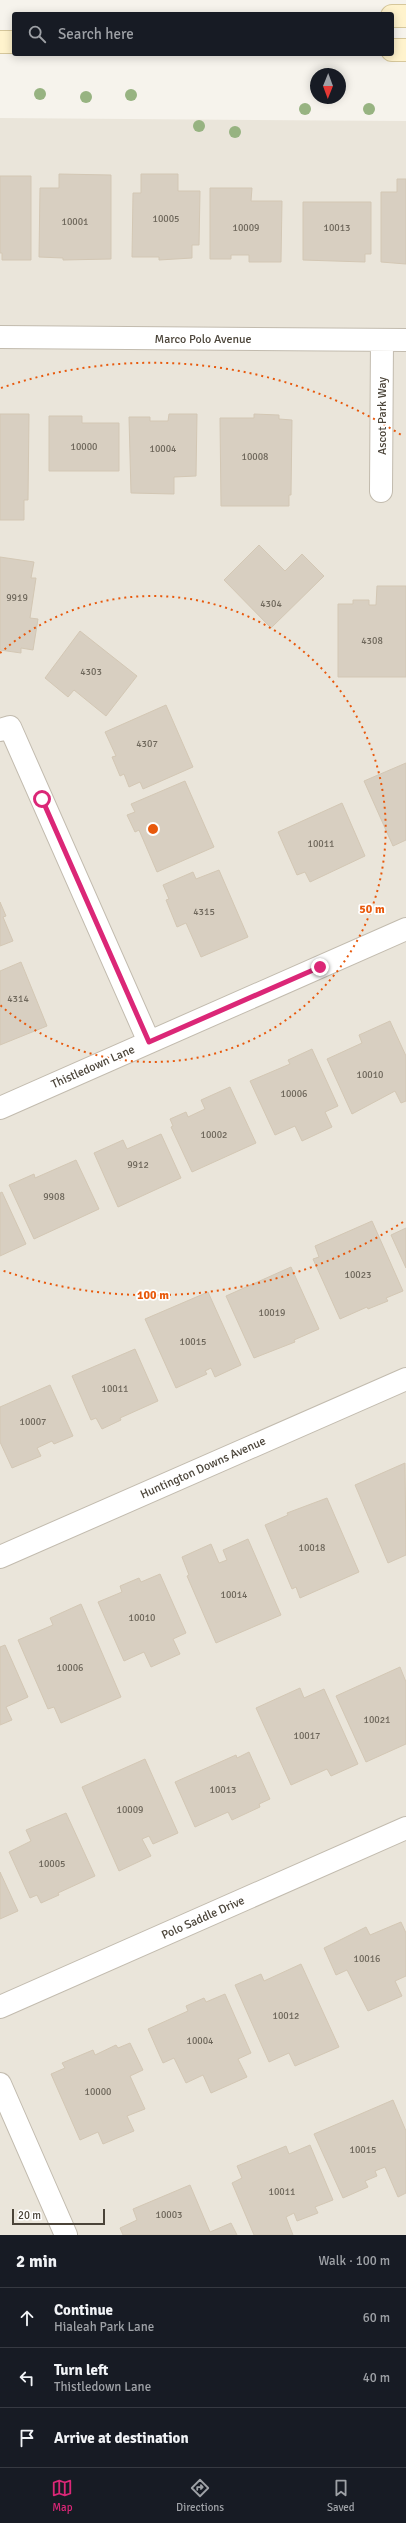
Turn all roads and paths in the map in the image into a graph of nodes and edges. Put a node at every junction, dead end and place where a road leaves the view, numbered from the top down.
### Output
1 (394, 16) edge
2 (406, 16) edge
3 (0, 42) edge
4 (12, 42) edge
5 (394, 50) edge
6 (406, 50) edge
7 (0, 337) edge
8 (382, 340) junction
9 (406, 340) edge
10 (381, 492) dead end
11 (5, 729) edge
12 (406, 930) edge
13 (149, 1042) junction
14 (0, 1108) edge
15 (406, 1379) edge
16 (0, 1557) edge
17 (406, 1828) edge
18 (0, 2007) edge
19 (0, 2084) edge
20 (66, 2235) edge

1 - 2 main road
3 - 4 main road
5 - 6 main road
7 - 8 street, Marco Polo Avenue
8 - 9 street, Marco Polo Avenue
8 - 10 street, Ascot Park Way
11 - 13 street
12 - 13 street, Thistledown Lane
13 - 14 street, Thistledown Lane
15 - 16 street, Huntington Downs Avenue
17 - 18 street, Polo Saddle Drive
19 - 20 street

